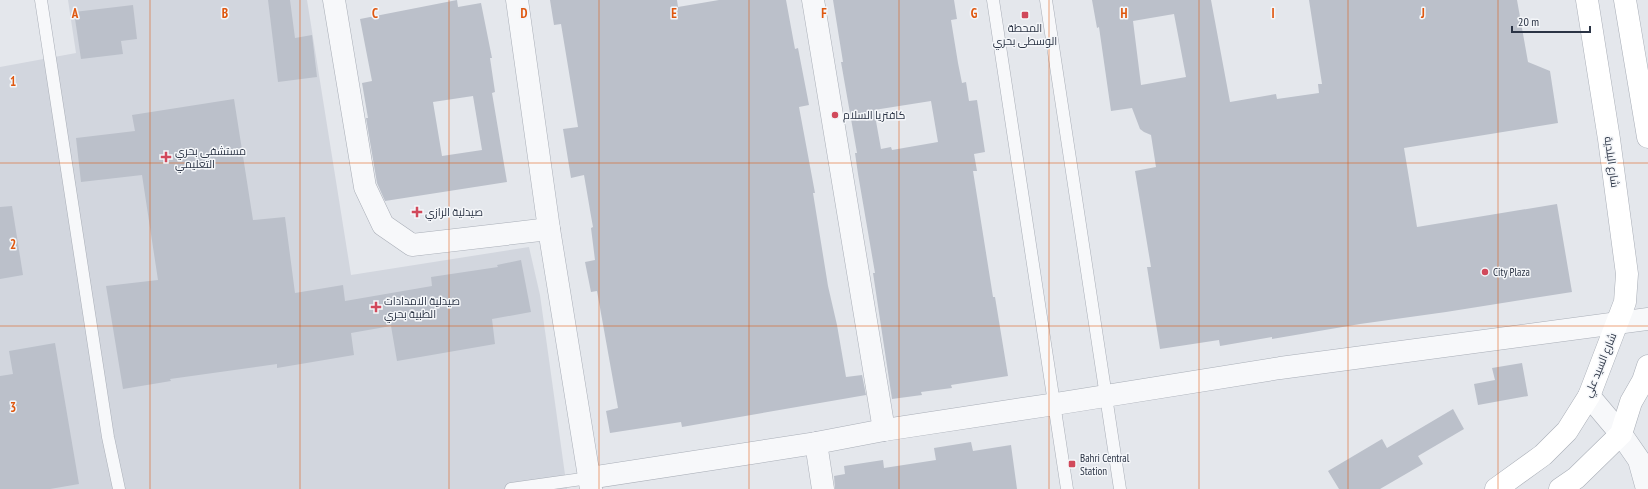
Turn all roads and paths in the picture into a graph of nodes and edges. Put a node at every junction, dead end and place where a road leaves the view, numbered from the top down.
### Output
1 (41, 0) edge
2 (334, 0) edge
3 (517, 0) edge
4 (813, 0) edge
5 (993, 0) edge
6 (1046, 0) edge
7 (1587, 0) edge
8 (1625, 0) edge
9 (1648, 137) edge
10 (550, 229) junction
11 (1648, 319) edge
12 (1617, 323) junction
13 (1648, 366) edge
14 (1106, 396) junction
15 (1589, 396) junction
16 (1055, 404) junction
17 (884, 430) junction
18 (1621, 434) junction
19 (816, 443) junction
20 (590, 483) edge
21 (119, 489) edge
22 (511, 489) edge
23 (823, 489) edge
24 (1067, 489) edge
25 (1120, 489) edge
26 (1496, 489) edge
27 (1560, 489) edge
28 (1647, 489) edge

1 - 21 lane
2 - 10 street
3 - 10 street
4 - 17 street
5 - 16 lane
6 - 14 lane
7 - 12 main road, شارع البلدية
8 - 9 main road
10 - 20 street
11 - 12 street
12 - 14 street
12 - 15 main road, شارع السيد علي
13 - 18 main road
14 - 16 street
14 - 25 lane
15 - 18 street
15 - 26 main road, شارع السيد علي
16 - 17 street
16 - 24 lane
17 - 19 street
18 - 27 main road
18 - 28 street
19 - 20 street
19 - 23 street
20 - 22 lane

